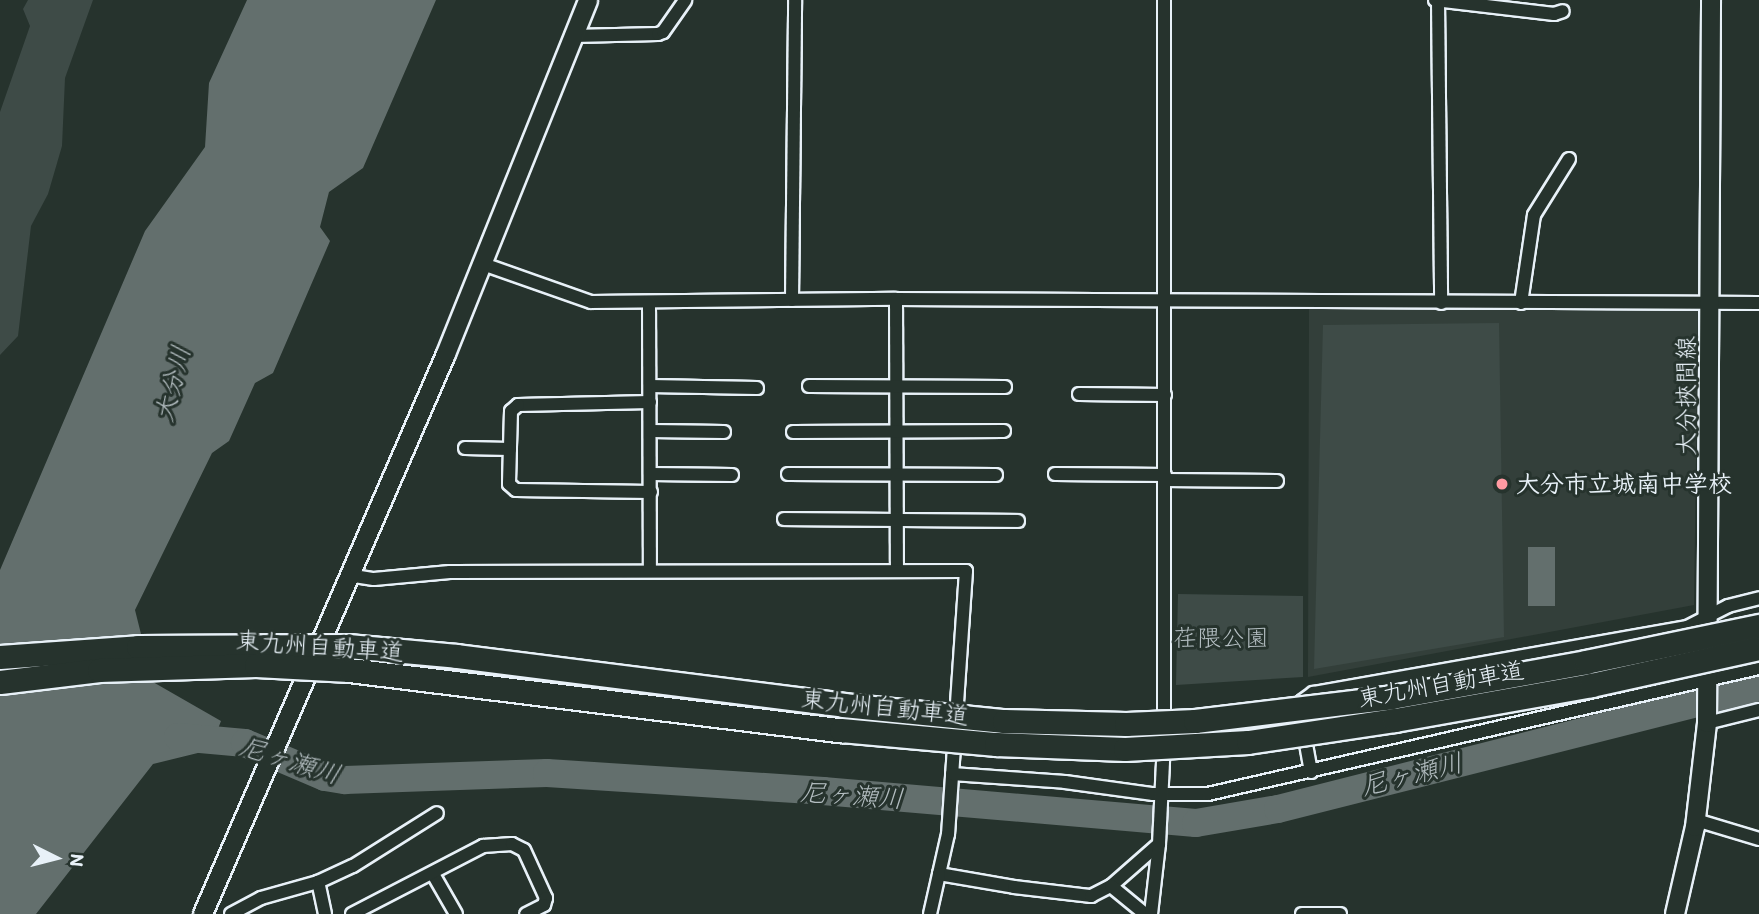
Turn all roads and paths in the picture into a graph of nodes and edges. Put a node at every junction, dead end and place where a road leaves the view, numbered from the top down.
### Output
1 (587, 0) edge
2 (685, 0) edge
3 (795, 0) edge
4 (1164, 0) edge
5 (1436, 0) edge
6 (1711, 0) edge
7 (1563, 10) dead end
8 (573, 36) junction
9 (1569, 159) dead end
10 (483, 264) junction
11 (896, 299) junction
12 (792, 300) junction
13 (649, 302) junction
14 (1165, 302) junction
15 (1441, 303) junction
16 (1521, 303) junction
17 (1759, 303) edge
18 (1710, 304) junction
19 (650, 386) junction
20 (809, 386) dead end
21 (757, 387) dead end
22 (896, 387) junction
23 (1005, 387) dead end
24 (1079, 394) dead end
25 (1165, 395) junction
26 (650, 402) junction
27 (650, 431) junction
28 (1004, 431) dead end
29 (724, 432) dead end
30 (793, 432) dead end
31 (896, 432) junction
32 (465, 448) dead end
33 (510, 449) junction
34 (651, 474) junction
35 (788, 474) dead end
36 (897, 474) junction
37 (1055, 474) dead end
38 (732, 475) dead end
39 (996, 475) dead end
40 (1165, 477) junction
41 (1277, 481) dead end
42 (651, 492) junction
43 (784, 519) dead end
44 (897, 520) junction
45 (1018, 521) dead end
46 (650, 570) junction
47 (897, 571) junction
48 (348, 575) junction
49 (1759, 598) edge
50 (1710, 614) junction
51 (1759, 626) edge
52 (1759, 648) edge
53 (0, 657) edge
54 (1759, 668) edge
55 (1709, 680) junction
56 (0, 682) edge
57 (1759, 710) edge
58 (1707, 723) junction
59 (1311, 772) junction
60 (952, 774) junction
61 (1162, 794) junction
62 (437, 813) dead end
63 (1696, 820) junction
64 (1759, 838) edge
65 (1159, 844) junction
66 (433, 874) junction
67 (939, 874) junction
68 (318, 882) junction
69 (1111, 886) junction
70 (203, 914) edge
71 (231, 914) edge
72 (325, 914) edge
73 (352, 914) edge
74 (456, 914) edge
75 (526, 914) edge
76 (930, 914) edge
77 (1145, 914) edge
78 (1152, 914) edge
79 (1302, 914) edge
80 (1340, 914) edge
81 (1675, 914) edge

1 - 8 street
2 - 8 street
3 - 12 street
4 - 14 street
5 - 7 street
5 - 15 street
6 - 18 street, 大分挾間線
8 - 10 street
9 - 16 street
10 - 13 street
10 - 48 street
11 - 12 street
11 - 14 street
11 - 22 street
12 - 13 street
13 - 19 street
14 - 15 street
14 - 25 street
15 - 16 street
16 - 18 street
17 - 18 street
18 - 50 street, 大分挾間線
19 - 21 street
19 - 26 street
20 - 22 street
22 - 23 street
22 - 31 street
24 - 25 street
25 - 40 street
26 - 27 street
26 - 33 street
27 - 29 street
27 - 34 street
28 - 31 street
30 - 31 street
31 - 36 street
32 - 33 street
33 - 42 street
34 - 38 street
34 - 42 street
35 - 36 street
36 - 39 street
36 - 44 street
37 - 40 street
40 - 41 street
40 - 61 street
42 - 46 street
43 - 44 street
44 - 45 street
44 - 47 street
46 - 47 street
46 - 48 street
47 - 60 street
48 - 70 street
49 - 50 street
50 - 55 street, 大分挾間線
50 - 59 street
51 - 53 highway, 東九州自動車道, bridge
52 - 56 highway, 東九州自動車道, bridge
54 - 55 street
55 - 58 street, 大分挾間線
55 - 59 street
57 - 58 street
58 - 63 street, 大分挾間線
59 - 61 street
60 - 61 street
60 - 67 street
61 - 65 street
62 - 68 street
63 - 64 street
63 - 81 street, 大分挾間線
65 - 69 street
65 - 78 street
66 - 73 street
66 - 74 street
66 - 75 street
67 - 69 street
67 - 76 street
68 - 71 street
68 - 72 street
69 - 77 street
79 - 80 street

